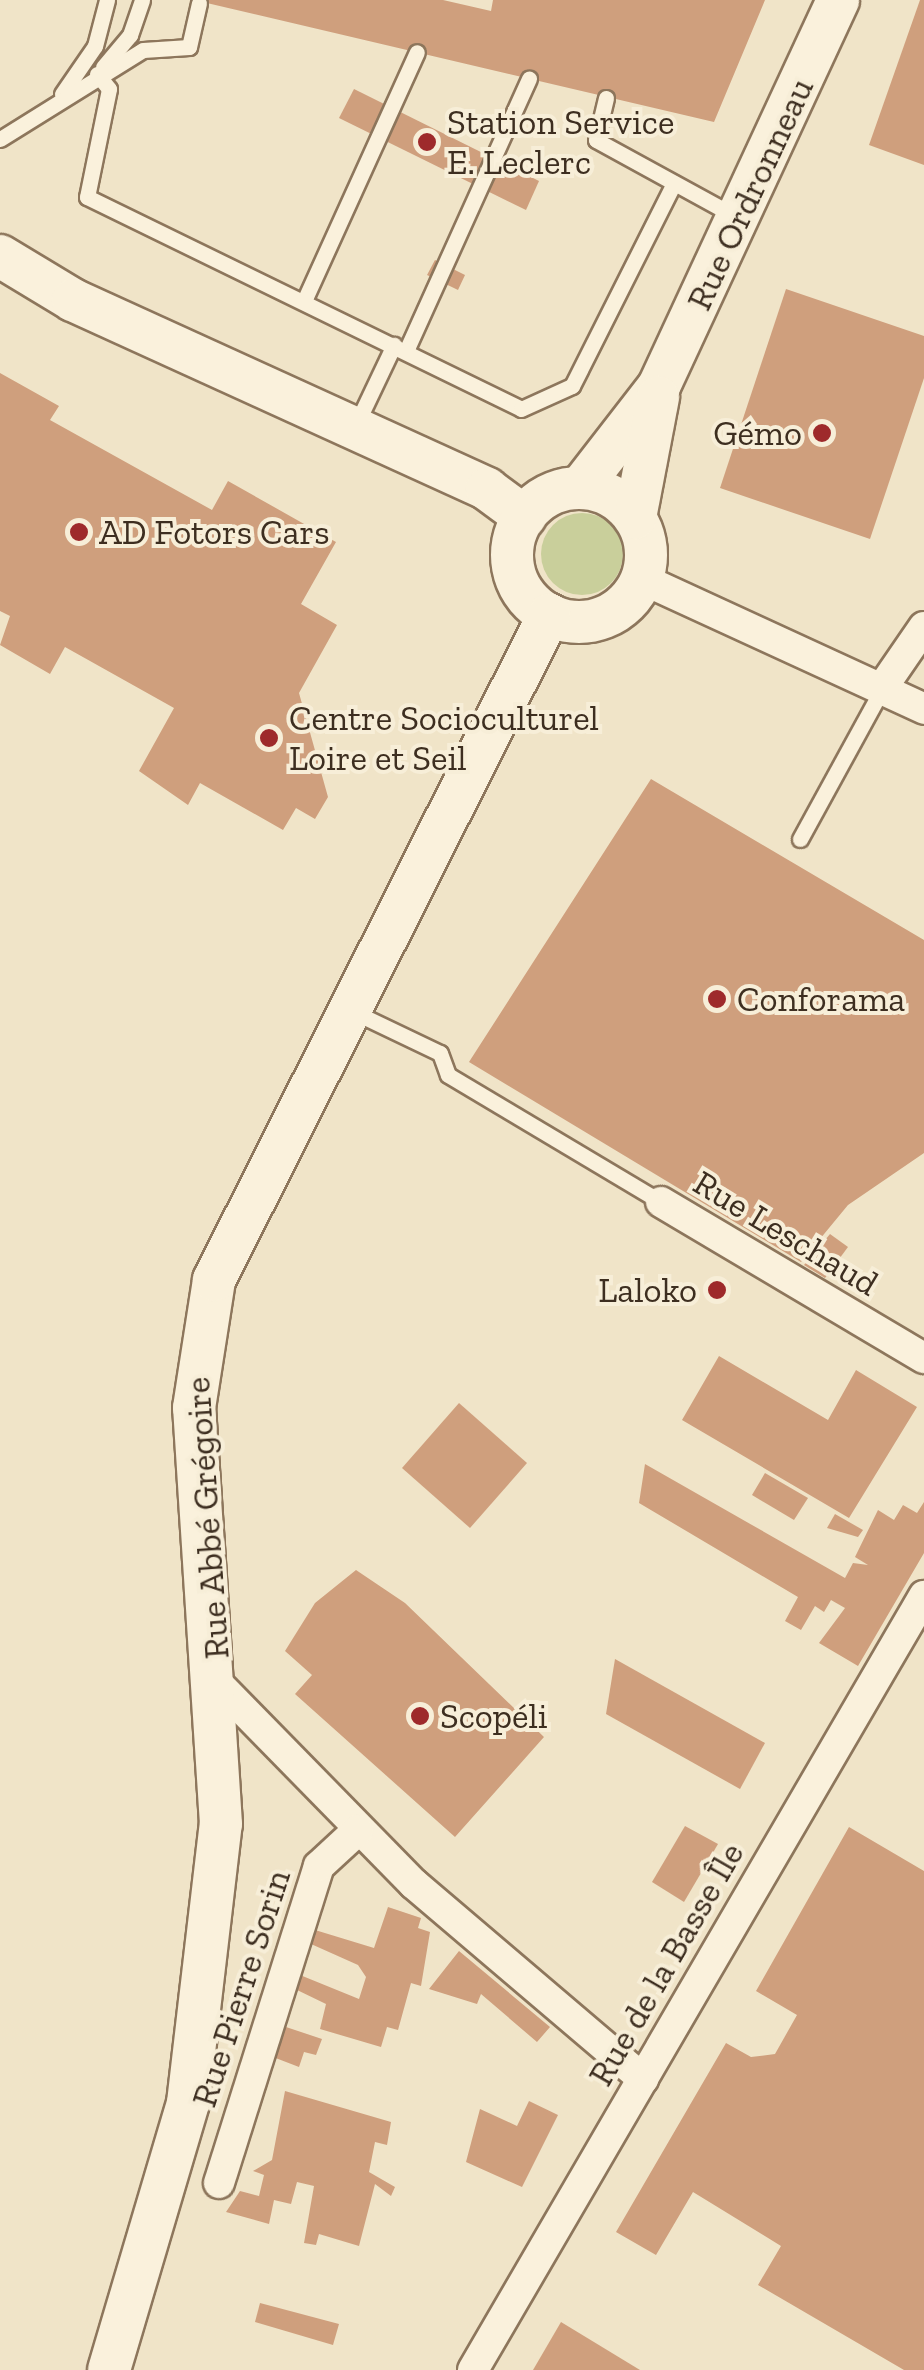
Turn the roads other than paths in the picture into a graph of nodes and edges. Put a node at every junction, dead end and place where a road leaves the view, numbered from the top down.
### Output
1 (107, 0) edge
2 (142, 0) edge
3 (838, 0) edge
4 (199, 3) dead end
5 (417, 52) dead end
6 (97, 74) junction
7 (528, 79) dead end
8 (606, 98) dead end
9 (59, 100) junction
10 (0, 139) edge
11 (674, 184) junction
12 (739, 218) junction
13 (0, 256) edge
14 (304, 301) junction
15 (400, 348) junction
16 (659, 386) junction
17 (354, 429) junction
18 (580, 488) junction
19 (525, 518) junction
20 (635, 518) junction
21 (642, 579) junction
22 (548, 615) junction
23 (924, 627) edge
24 (882, 688) junction
25 (924, 708) edge
26 (800, 839) dead end
27 (354, 1012) junction
28 (661, 1202) joint
29 (924, 1358) edge
30 (924, 1596) edge
31 (218, 1684) junction
32 (358, 1830) junction
33 (643, 2079) junction
34 (219, 2183) dead end
35 (110, 2370) edge
36 (473, 2370) edge

1 - 9 lane
2 - 6 lane
3 - 12 street, Rue Ordronneau
4 - 6 lane
5 - 14 lane
6 - 9 lane
6 - 14 lane
7 - 15 lane
8 - 11 lane
9 - 10 lane
11 - 12 lane
11 - 15 lane
12 - 16 street, Rue Ordronneau
13 - 17 street
14 - 15 lane
15 - 17 lane
16 - 18 street, Rue Ordronneau
16 - 20 street, Rue Ordronneau
17 - 19 street
18 - 19 street
18 - 20 street
19 - 22 street
20 - 21 street
21 - 22 street
21 - 24 street
22 - 27 street, Rue Abbé Grégoire
23 - 24 street
24 - 25 street
24 - 26 lane
27 - 28 lane
27 - 31 street, Rue Abbé Grégoire
28 - 29 street, Rue Leschaud
30 - 33 street, Rue de la Basse Île
31 - 32 street
31 - 35 street, Rue Abbé Grégoire
32 - 33 street
32 - 34 street, Rue Pierre Sorin
33 - 36 street, Rue de la Basse Île

